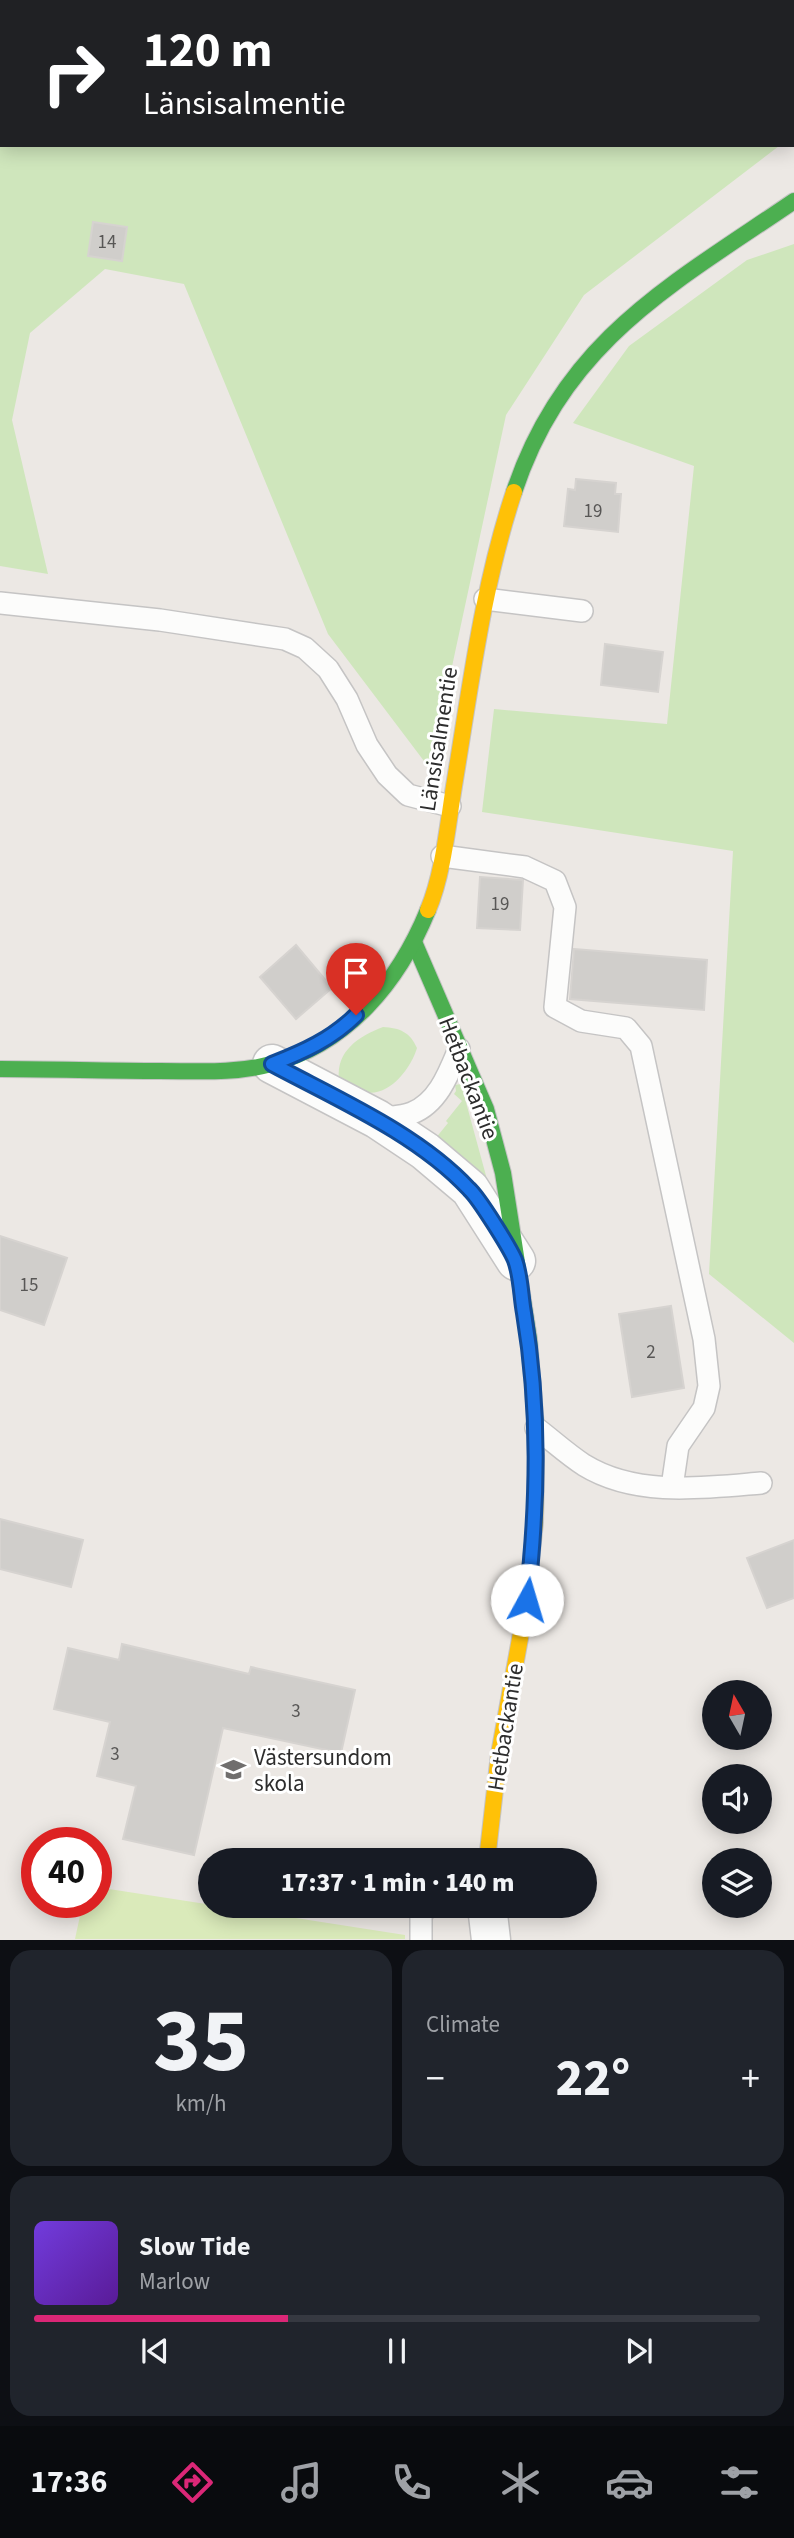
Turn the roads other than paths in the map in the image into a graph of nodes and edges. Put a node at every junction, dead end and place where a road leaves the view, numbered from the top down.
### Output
1 (794, 201) edge
2 (485, 599) junction
3 (0, 603) edge
4 (582, 611) dead end
5 (450, 806) junction
6 (442, 856) junction
7 (414, 942) junction
8 (459, 1049) junction
9 (272, 1064) junction
10 (0, 1069) edge
11 (377, 1119) junction
12 (516, 1261) junction
13 (536, 1428) junction
14 (761, 1483) dead end
15 (672, 1487) junction
16 (488, 1848) edge
17 (421, 1918) edge
18 (488, 1918) edge
19 (421, 1940) edge
20 (491, 1940) edge

1 - 2 street, Länsisalmentie
2 - 4 lane
2 - 5 street, Länsisalmentie
3 - 5 lane
5 - 6 street, Länsisalmentie
6 - 7 street, Länsisalmentie
6 - 15 lane
7 - 8 street, Hetbackantie
7 - 9 street, Länsisalmentie
8 - 11 lane
8 - 12 street, Hetbackantie
9 - 10 street, Länsisalmentie
9 - 11 street, Hetbackantie
11 - 12 street, Hetbackantie
12 - 13 street, Hetbackantie
13 - 15 lane
13 - 16 street, Hetbackantie
14 - 15 lane
17 - 19 lane
18 - 20 street

